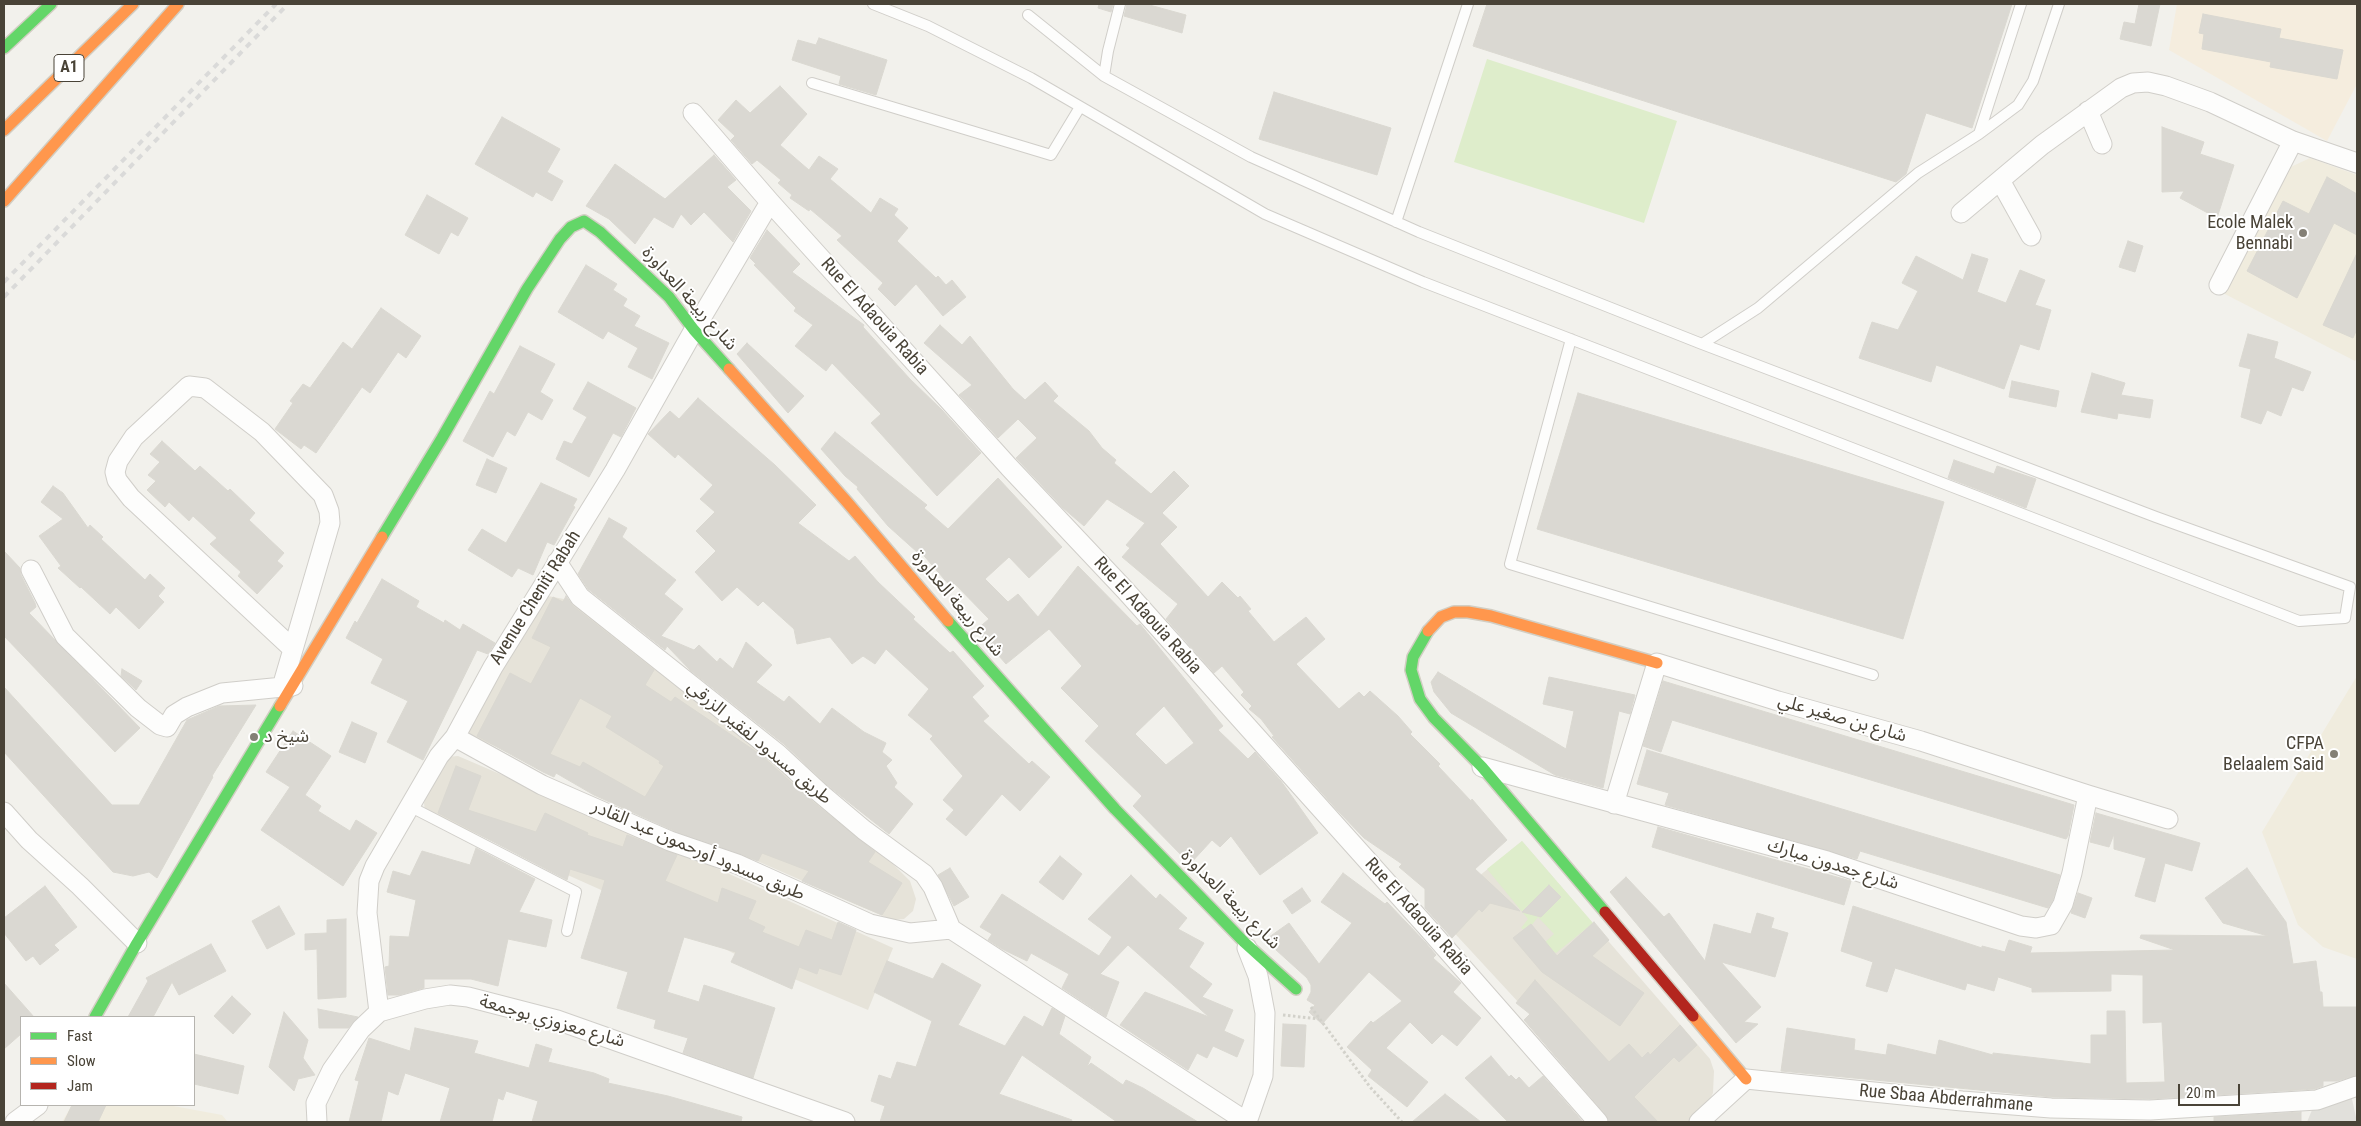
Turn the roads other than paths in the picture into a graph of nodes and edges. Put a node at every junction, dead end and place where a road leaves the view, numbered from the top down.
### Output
1 (41, 4) edge
2 (51, 4) edge
3 (133, 4) edge
4 (178, 4) edge
5 (873, 4) edge
6 (1120, 4) edge
7 (1468, 4) edge
8 (2021, 4) edge
9 (2059, 4) edge
10 (1028, 15) dead end
11 (12, 25) dead end
12 (4, 48) edge
13 (1104, 76) junction
14 (812, 83) dead end
15 (1080, 107) junction
16 (2088, 111) junction
17 (694, 113) dead end
18 (4, 130) edge
19 (1980, 134) junction
20 (2293, 141) junction
21 (2102, 144) dead end
22 (2357, 163) edge
23 (2000, 182) junction
24 (4, 201) edge
25 (770, 202) junction
26 (1961, 213) dead end
27 (1396, 222) junction
28 (2031, 236) dead end
29 (2219, 285) dead end
30 (694, 330) junction
31 (1571, 339) junction
32 (1702, 344) junction
33 (558, 562) junction
34 (31, 570) dead end
35 (293, 649) junction
36 (1657, 663) junction
37 (1873, 675) dead end
38 (287, 687) junction
39 (455, 737) junction
40 (1482, 767) junction
41 (2088, 796) junction
42 (1614, 804) junction
43 (409, 806) junction
44 (4, 812) edge
45 (2168, 819) dead end
46 (951, 930) junction
47 (567, 931) dead end
48 (1244, 942) junction
49 (137, 943) junction
50 (1296, 989) dead end
51 (379, 1012) junction
52 (96, 1016) edge
53 (1746, 1079) junction
54 (2357, 1086) edge
55 (37, 1106) edge
56 (15, 1122) edge
57 (317, 1122) edge
58 (845, 1122) edge
59 (1247, 1122) edge
60 (1598, 1122) edge
61 (1699, 1122) edge

1 - 11 main road
2 - 12 main road
3 - 18 main road, A1
4 - 24 main road
5 - 15 lane
6 - 13 lane
7 - 27 lane
8 - 19 lane
9 - 19 lane
10 - 13 lane
13 - 27 lane
14 - 15 lane
15 - 31 lane
16 - 20 street
16 - 21 street
16 - 23 street
17 - 25 street, Rue El Adaouia Rabia
19 - 32 lane
20 - 22 street
20 - 29 street
23 - 26 street
23 - 28 street
25 - 30 street, Avenue Cheniti Rabah
25 - 60 street, Rue El Adaouia Rabia
27 - 32 lane
30 - 33 street, Avenue Cheniti Rabah
30 - 38 main road, شارع ربيعة العداورة
30 - 48 main road, شارع ربيعة العداورة
31 - 32 lane
31 - 37 lane
33 - 39 street, Avenue Cheniti Rabah
33 - 46 street, طريق مسدود لفقير الزرقي
34 - 38 street
35 - 35 street
35 - 38 street
36 - 40 main road
36 - 41 street, شارع بن صغير علي
36 - 42 street
38 - 49 main road
39 - 43 street, Avenue Cheniti Rabah
39 - 46 street, طريق مسدود أورحمون عبد القادر
40 - 42 street, شارع جعدون مبارك
40 - 53 main road
41 - 42 street, شارع جعدون مبارك
41 - 45 street, شارع بن صغير علي
43 - 47 lane
43 - 51 street, Avenue Cheniti Rabah
44 - 49 street
46 - 59 street
48 - 50 main road, شارع ربيعة العداورة
48 - 59 street
49 - 52 main road
51 - 57 street, شارع معزوزي بوجمعة
51 - 58 street, شارع معزوزي بوجمعة
53 - 54 street, Rue Sbaa Abderrahmane
53 - 61 street
55 - 56 street

